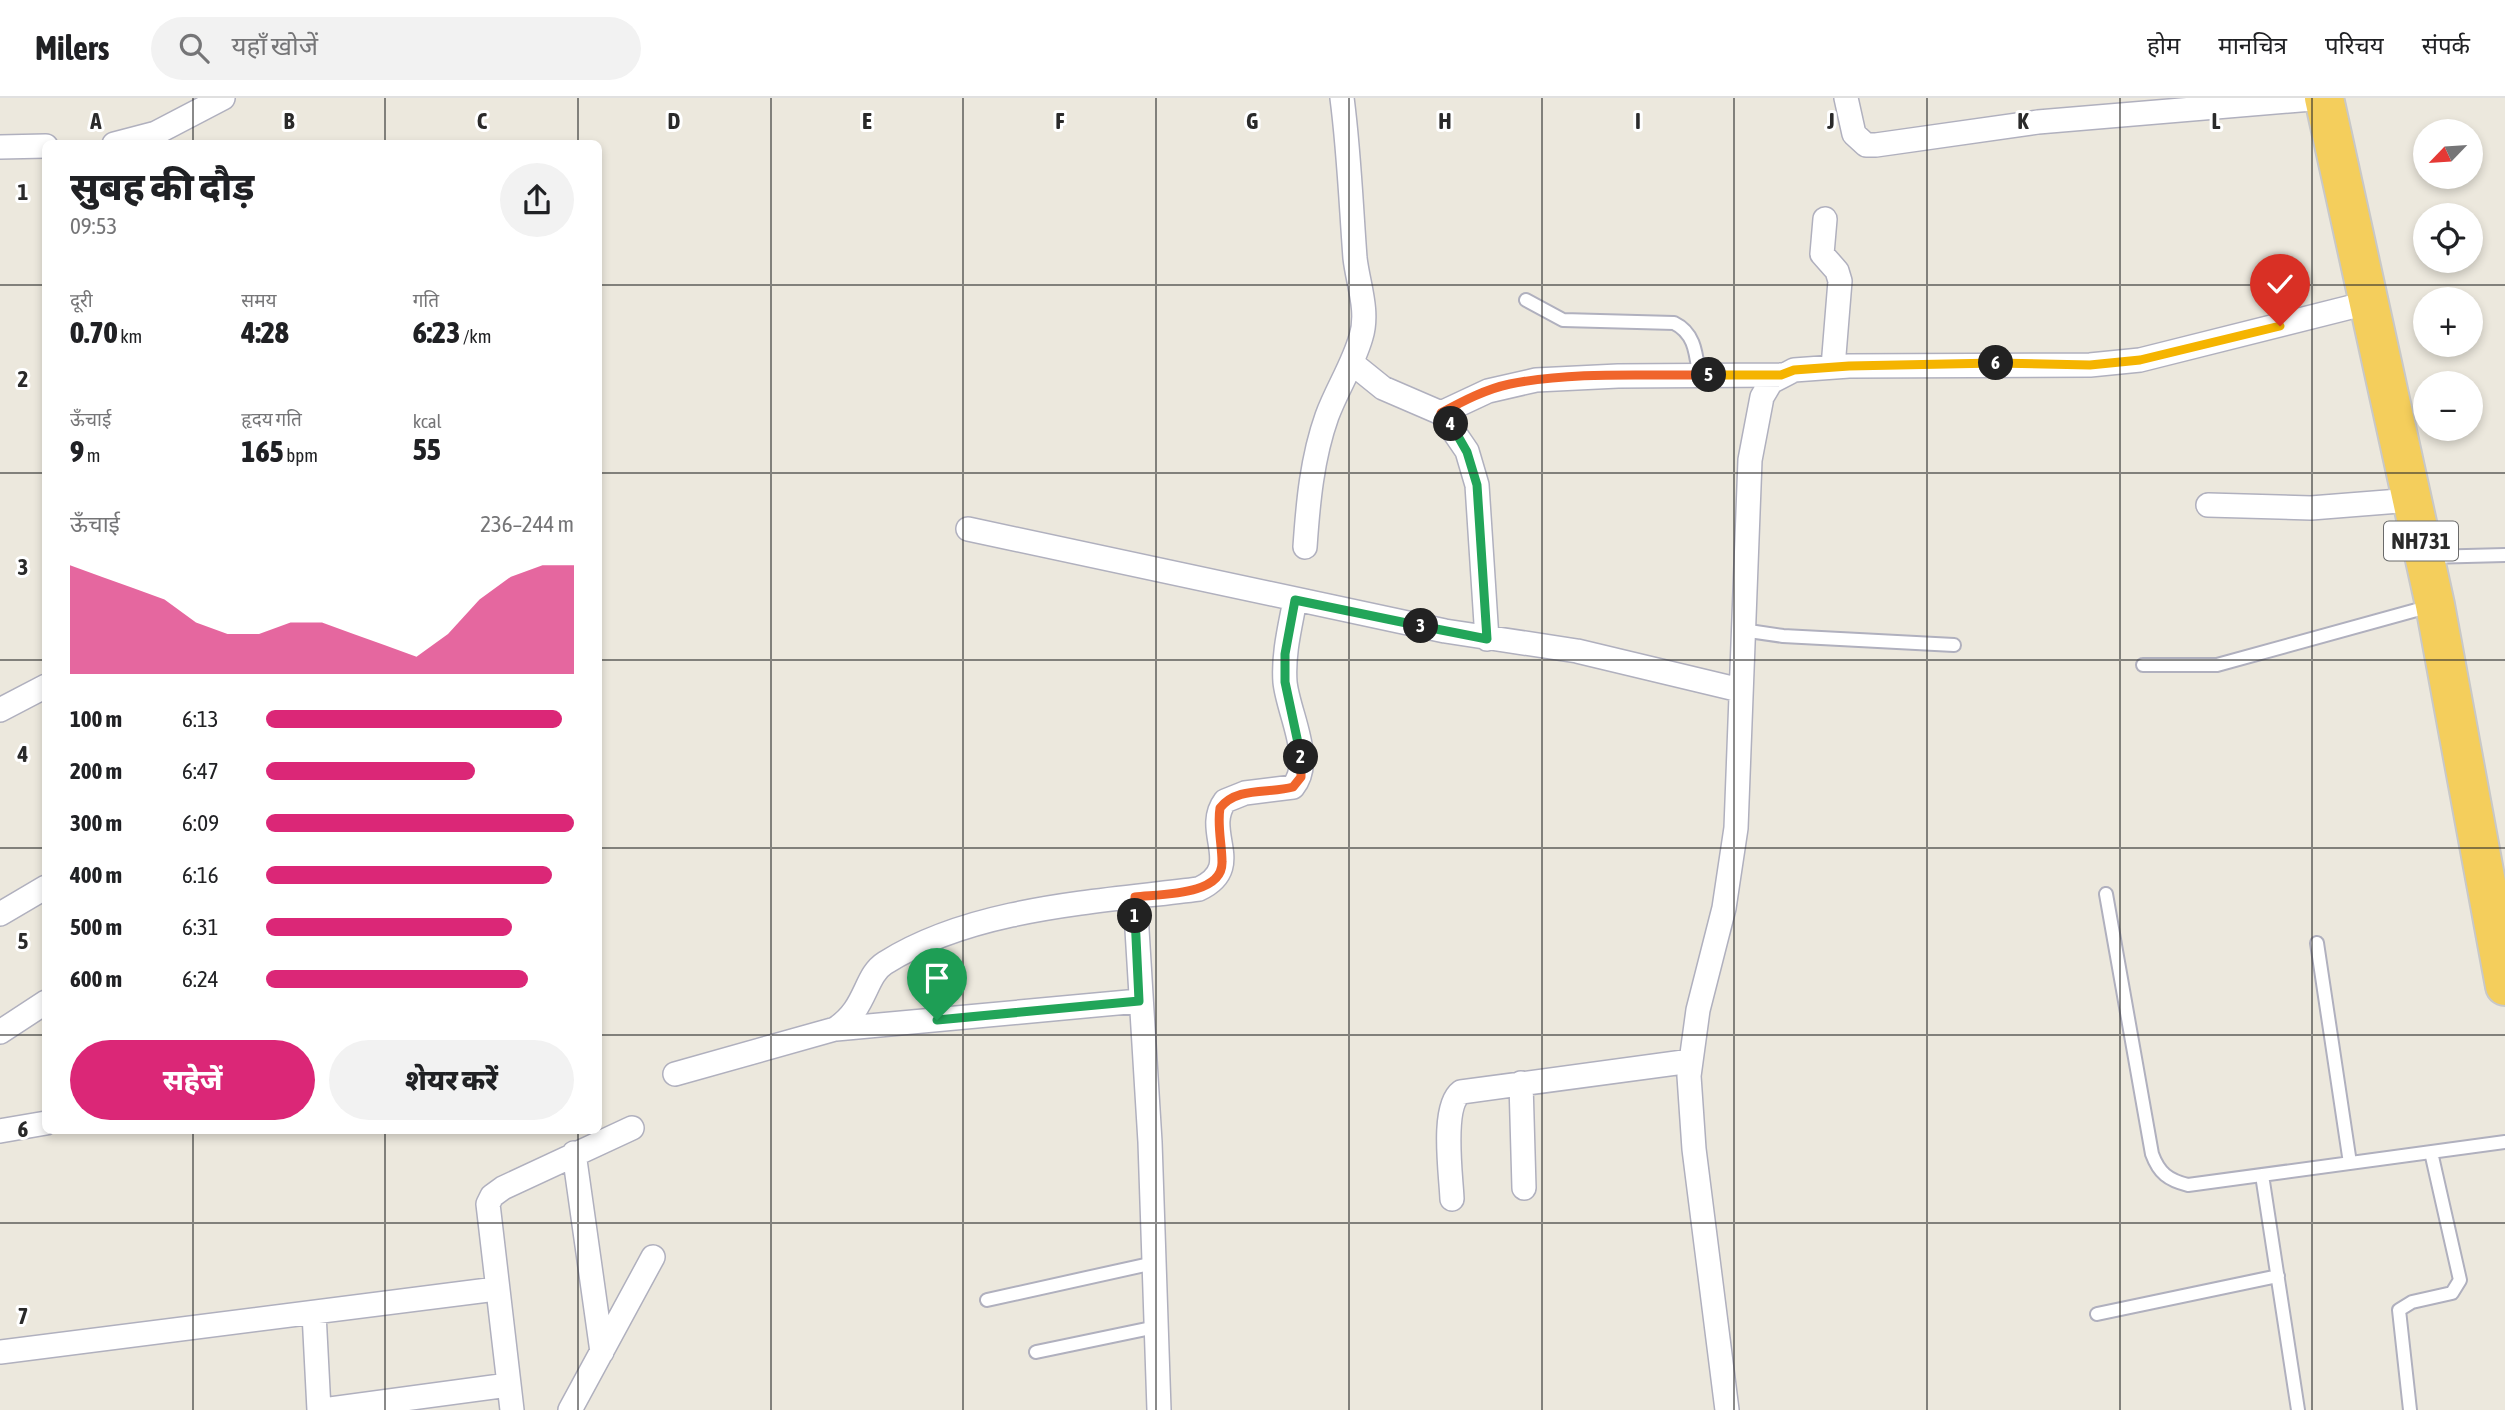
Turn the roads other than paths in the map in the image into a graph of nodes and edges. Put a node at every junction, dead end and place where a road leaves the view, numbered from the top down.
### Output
1 (223, 98) edge
2 (1342, 98) edge
3 (1846, 98) edge
4 (2324, 98) edge
5 (129, 140) edge
6 (42, 146) edge
7 (0, 147) edge
8 (1825, 219) dead end
9 (1525, 300) dead end
10 (2371, 302) junction
11 (1352, 363) junction
12 (1833, 367) junction
13 (1699, 375) junction
14 (1781, 375) junction
15 (1441, 413) junction
16 (2412, 500) junction
17 (2208, 505) dead end
18 (968, 529) dead end
19 (1305, 547) dead end
20 (2505, 555) edge
21 (2424, 557) junction
22 (1295, 600) junction
23 (2435, 605) junction
24 (1742, 630) junction
25 (1487, 639) junction
26 (1954, 645) dead end
27 (2143, 665) dead end
28 (42, 688) edge
29 (1740, 690) junction
30 (0, 710) edge
31 (42, 889) edge
32 (2106, 894) dead end
33 (1135, 897) junction
34 (0, 915) edge
35 (2317, 943) dead end
36 (2505, 986) edge
37 (1139, 1001) junction
38 (42, 1005) edge
39 (835, 1029) junction
40 (0, 1032) edge
41 (1690, 1061) junction
42 (675, 1074) dead end
43 (1521, 1083) junction
44 (42, 1124) edge
45 (632, 1128) dead end
46 (0, 1131) edge
47 (2505, 1142) edge
48 (2431, 1152) junction
49 (574, 1153) junction
50 (2350, 1163) junction
51 (2262, 1175) junction
52 (1524, 1188) dead end
53 (1452, 1199) dead end
54 (653, 1257) dead end
55 (1154, 1263) junction
56 (2278, 1276) junction
57 (496, 1289) junction
58 (987, 1300) dead end
59 (314, 1312) junction
60 (2097, 1314) dead end
61 (1156, 1327) junction
62 (0, 1352) edge
63 (602, 1352) junction
64 (1036, 1352) dead end
65 (508, 1385) junction
66 (416, 1404) edge
67 (321, 1410) edge
68 (512, 1410) edge
69 (570, 1410) edge
70 (1159, 1410) edge
71 (1727, 1410) edge
72 (2298, 1410) edge
73 (2410, 1410) edge

1 - 5 street
2 - 11 street
3 - 4 street
4 - 10 highway, NH731
6 - 7 street
8 - 12 street
9 - 13 lane
10 - 12 street
10 - 16 highway, NH731
11 - 15 street
11 - 19 street
12 - 14 street
13 - 14 street
13 - 15 street
14 - 24 street
15 - 25 street
16 - 17 street
16 - 21 highway, NH731
18 - 22 street
20 - 21 lane
21 - 23 highway, NH731
22 - 25 street
22 - 33 street
23 - 27 lane
23 - 36 highway, NH731
24 - 26 lane
24 - 29 street
25 - 29 street
28 - 30 street
29 - 41 street
31 - 34 street
32 - 51 lane
33 - 37 street
33 - 39 street
35 - 50 lane
37 - 39 street
37 - 55 street
38 - 40 street
39 - 42 street
41 - 43 street
41 - 71 street
43 - 52 street
43 - 53 street
44 - 46 street
45 - 49 street
47 - 48 lane
48 - 50 lane
48 - 73 lane
49 - 57 street
49 - 63 street
50 - 51 lane
51 - 56 lane
54 - 63 street
55 - 58 lane
55 - 61 street
56 - 60 lane
56 - 72 lane
57 - 59 street
57 - 65 street
59 - 62 street
59 - 67 street
61 - 64 lane
61 - 70 street
63 - 69 street
65 - 66 street
65 - 68 street
66 - 67 street

